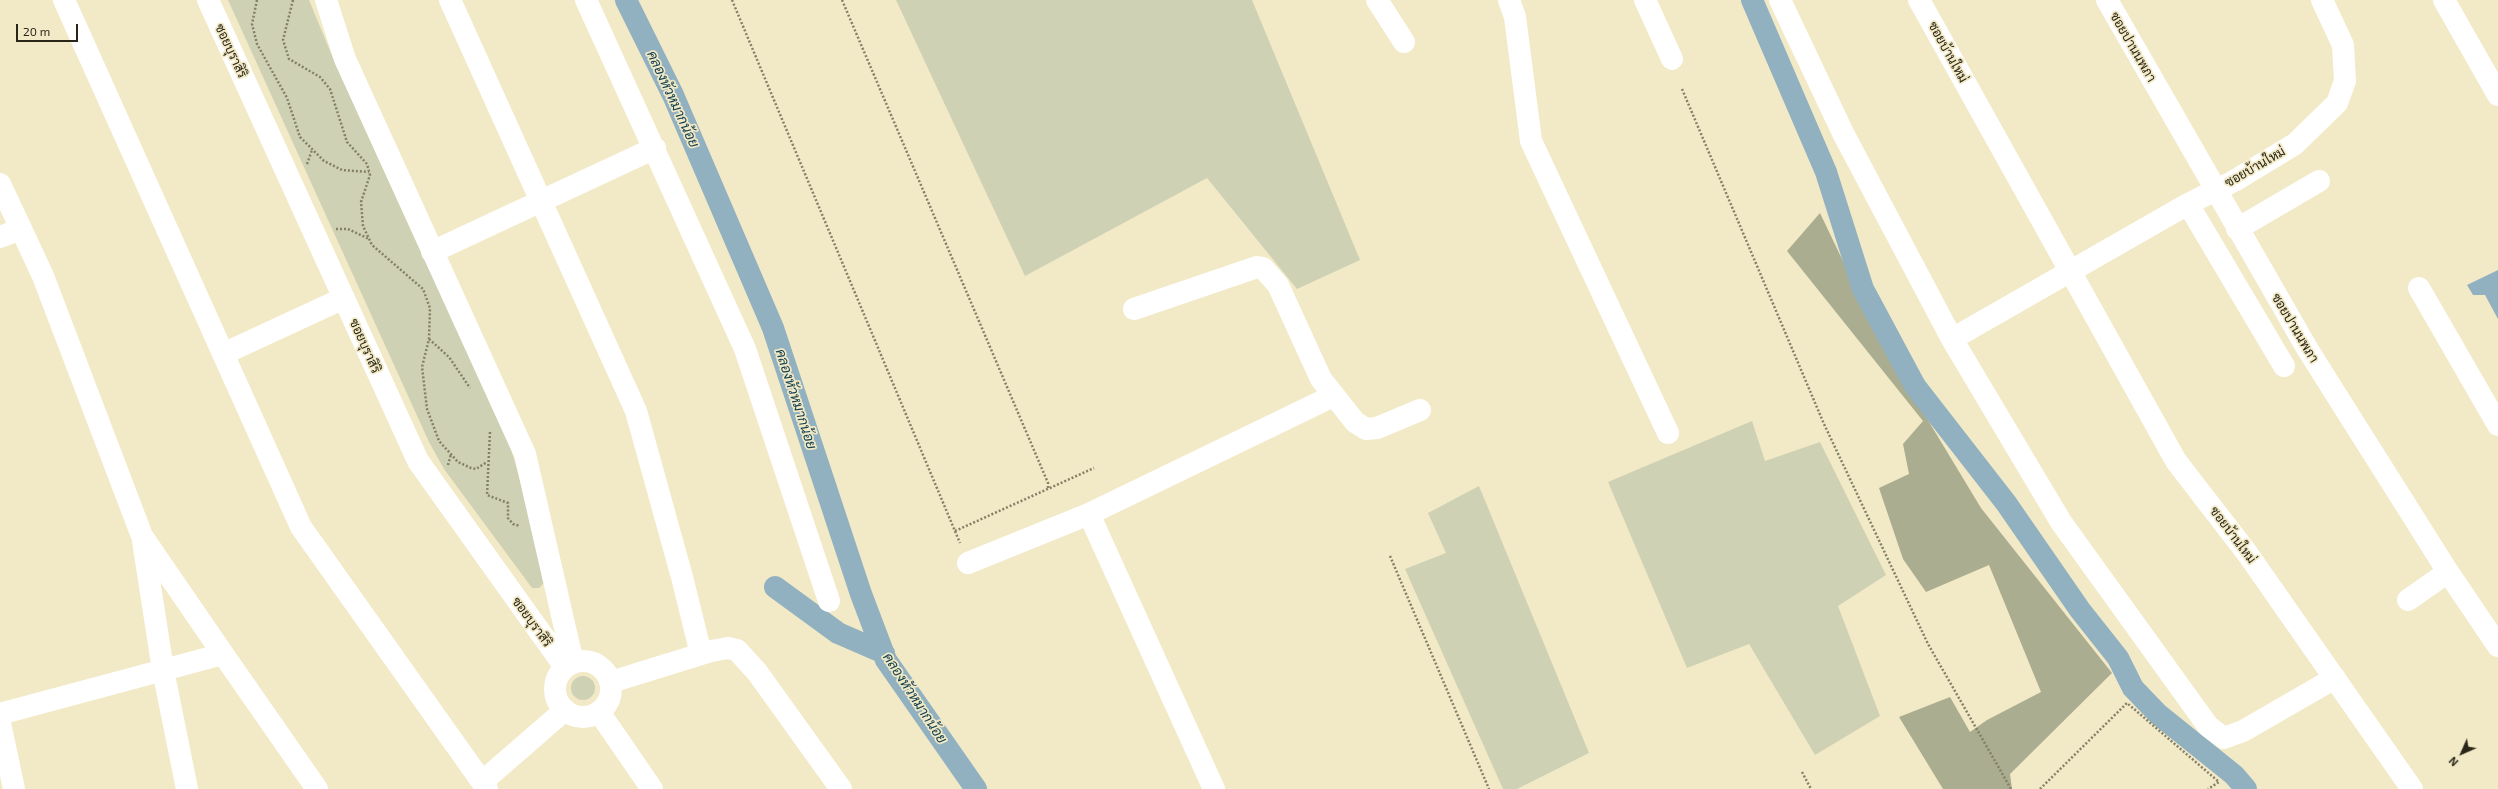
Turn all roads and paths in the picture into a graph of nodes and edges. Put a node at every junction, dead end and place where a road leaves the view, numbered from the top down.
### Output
1 (64, 0) edge
2 (208, 0) edge
3 (257, 0) edge
4 (293, 0) edge
5 (326, 0) edge
6 (450, 0) edge
7 (586, 0) edge
8 (732, 0) edge
9 (842, 0) edge
10 (1377, 0) edge
11 (1509, 0) edge
12 (1645, 0) edge
13 (1780, 0) edge
14 (1920, 0) edge
15 (2107, 0) edge
16 (2322, 0) edge
17 (2444, 0) edge
18 (1404, 42) dead end
19 (1672, 59) dead end
20 (1682, 89) dead end
21 (2498, 95) edge
22 (655, 148) junction
23 (369, 172) junction
24 (2319, 181) dead end
25 (0, 184) edge
26 (2215, 190) junction
27 (539, 202) junction
28 (2188, 204) junction
29 (21, 229) junction
30 (2237, 229) junction
31 (315, 234) junction
32 (0, 237) edge
33 (369, 239) junction
34 (432, 252) junction
35 (2070, 272) junction
36 (2420, 288) dead end
37 (344, 298) junction
38 (1134, 309) dead end
39 (429, 339) junction
40 (1952, 339) junction
41 (223, 354) junction
42 (2284, 366) dead end
43 (471, 390) dead end
44 (1333, 396) junction
45 (1420, 410) dead end
46 (488, 425) dead end
47 (2498, 425) edge
48 (1668, 433) dead end
49 (487, 462) junction
50 (1094, 468) dead end
51 (1048, 489) junction
52 (1089, 514) junction
53 (523, 526) dead end
54 (955, 531) junction
55 (142, 536) junction
56 (1390, 556) dead end
57 (968, 562) joint
58 (2448, 572) junction
59 (2408, 600) dead end
60 (829, 601) dead end
61 (2498, 646) edge
62 (223, 654) junction
63 (701, 654) junction
64 (569, 665) junction
65 (163, 670) junction
66 (2335, 678) junction
67 (611, 682) junction
68 (565, 710) junction
69 (599, 712) junction
70 (0, 714) edge
71 (0, 723) edge
72 (1802, 772) dead end
73 (484, 785) edge
74 (2408, 788) edge
75 (14, 789) edge
76 (187, 789) edge
77 (317, 789) edge
78 (652, 789) edge
79 (841, 789) edge
80 (1214, 789) edge
81 (1489, 789) edge
82 (1811, 789) edge
83 (2011, 789) edge
84 (2040, 789) edge
85 (2208, 789) edge

1 - 41 street
2 - 31 street, ซอยบุราสิริ
3 - 23 path
4 - 23 path
5 - 34 street
6 - 27 street
7 - 22 street
8 - 54 path
9 - 51 path
10 - 18 street
11 - 48 street
12 - 19 street
13 - 40 street
14 - 35 street, ซอยบ้านใหม่
15 - 26 street, ซอยปานนพภา
16 - 26 street, ซอยบ้านใหม่
17 - 21 street
20 - 83 path
22 - 27 street
22 - 60 street
23 - 33 path
24 - 30 street
25 - 29 street
26 - 28 street, ซอยบ้านใหม่
26 - 30 street, ซอยปานนพภา
27 - 34 street
27 - 63 street
28 - 35 street, ซอยบ้านใหม่
28 - 42 street
29 - 32 street
29 - 55 street
30 - 58 street, ซอยปานนพภา
31 - 33 path
31 - 37 street, ซอยบุราสิริ
33 - 39 path
34 - 64 street
35 - 40 street, ซอยบ้านใหม่
35 - 66 street, ซอยบ้านใหม่
36 - 47 street
37 - 41 street
37 - 64 street, ซอยบุราสิริ
38 - 44 street
39 - 43 path
39 - 49 path
40 - 66 street
41 - 73 street
44 - 45 street
44 - 52 street
46 - 49 path
49 - 53 path
50 - 51 path
51 - 54 path
52 - 57 street
52 - 80 street
54 - 57 path
55 - 62 street
55 - 65 street
56 - 81 path
58 - 59 street
58 - 61 street, ซอยปานนพภา
62 - 65 street
62 - 77 street
63 - 67 street
63 - 79 street
64 - 67 street
64 - 68 street
65 - 70 street
65 - 76 street
66 - 74 street, ซอยบ้านใหม่
67 - 69 street
68 - 69 street
68 - 73 street
69 - 78 street
71 - 75 street
72 - 82 path
84 - 85 path

